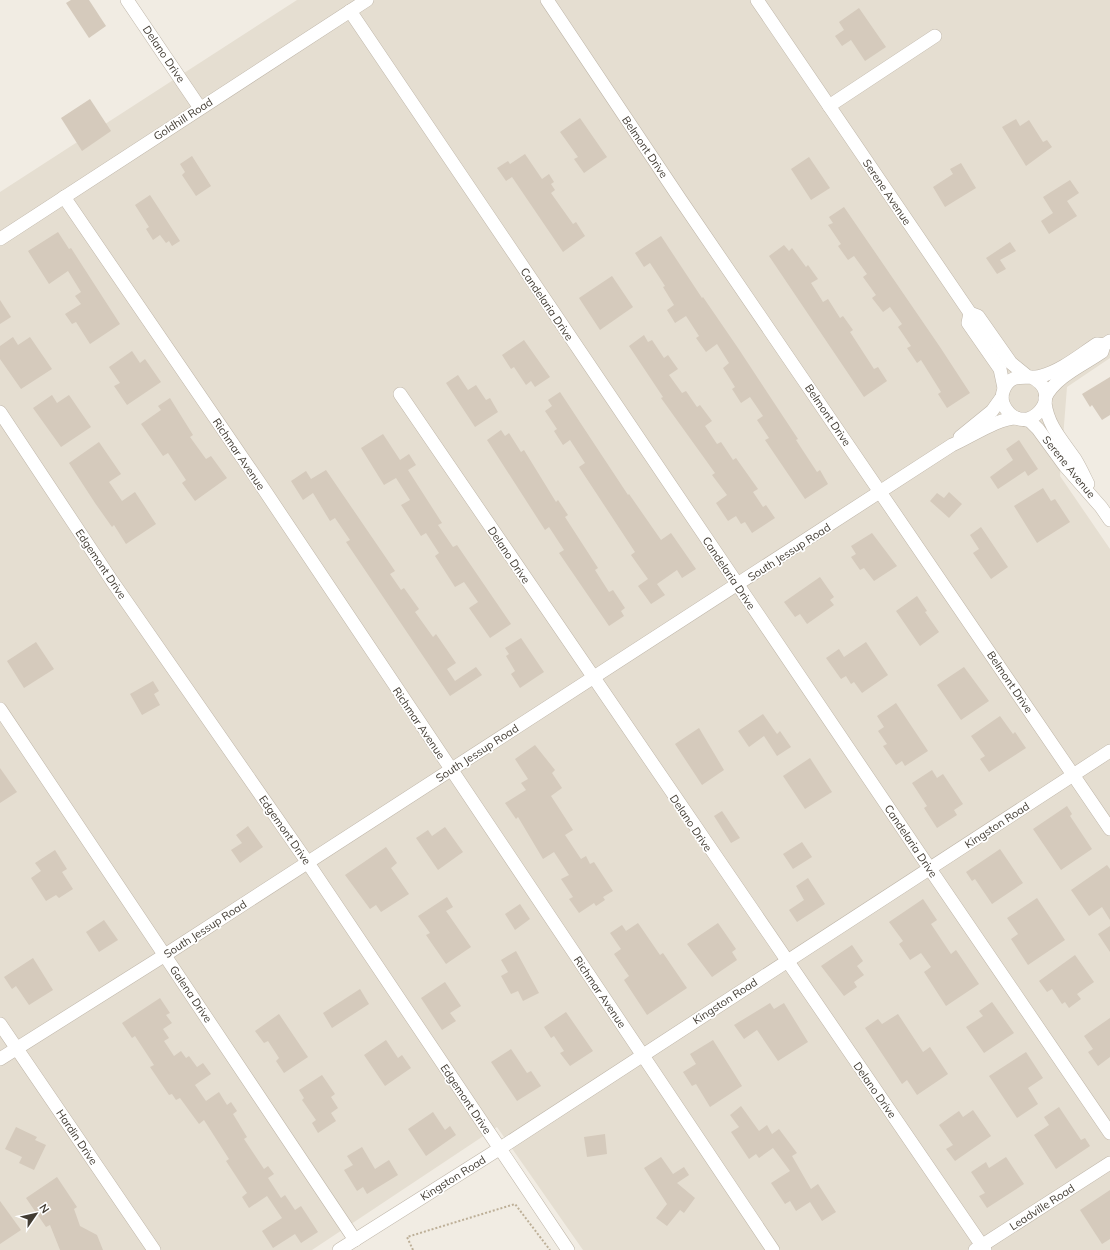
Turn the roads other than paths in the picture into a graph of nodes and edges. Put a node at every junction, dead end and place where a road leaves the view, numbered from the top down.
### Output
1 (127, 0) edge
2 (367, 0) edge
3 (547, 0) edge
4 (757, 0) edge
5 (350, 11) junction
6 (935, 36) dead end
7 (829, 106) junction
8 (200, 108) junction
9 (64, 197) junction
10 (0, 239) edge
11 (970, 313) junction
12 (1107, 343) edge
13 (1029, 377) junction
14 (1003, 392) junction
15 (400, 394) dead end
16 (1045, 401) junction
17 (0, 412) edge
18 (1020, 419) junction
19 (952, 445) junction
20 (881, 492) junction
21 (1101, 507) junction
22 (1110, 520) edge
23 (738, 586) junction
24 (592, 677) junction
25 (0, 709) edge
26 (1110, 751) edge
27 (451, 770) junction
28 (1073, 775) junction
29 (1110, 829) edge
30 (308, 863) junction
31 (930, 869) junction
32 (165, 955) junction
33 (786, 961) junction
34 (0, 1024) edge
35 (17, 1049) junction
36 (642, 1055) junction
37 (0, 1059) edge
38 (1110, 1132) edge
39 (499, 1149) junction
40 (1110, 1163) edge
41 (355, 1240) junction
42 (980, 1248) edge
43 (154, 1250) edge
44 (339, 1250) edge
45 (568, 1250) edge
46 (774, 1250) edge

1 - 8 street, Delano Drive
2 - 5 street, Goldhill Road
3 - 20 street, Belmont Drive
4 - 7 street, Serene Avenue
5 - 8 street, Goldhill Road
5 - 23 street, Candelaria Drive
6 - 7 street
7 - 11 street, Serene Avenue
8 - 9 street, Goldhill Road
9 - 10 street, Goldhill Road
9 - 27 street, Richmar Avenue
11 - 13 street
11 - 14 street, Serene Avenue
12 - 13 street
12 - 16 street
13 - 14 street
13 - 16 street
14 - 18 street
14 - 19 street, South Jessup Road
15 - 24 street, Delano Drive
16 - 18 street
16 - 21 street
17 - 30 street, Edgemont Drive
18 - 19 street, South Jessup Road
18 - 21 street, Serene Avenue
19 - 20 street, South Jessup Road
20 - 23 street, South Jessup Road
20 - 28 street, Belmont Drive
21 - 22 street, Serene Avenue
23 - 24 street, South Jessup Road
23 - 31 street, Candelaria Drive
24 - 27 street, South Jessup Road
24 - 33 street, Delano Drive
25 - 32 street, Galena Drive
26 - 28 street, Kingston Road
27 - 30 street, South Jessup Road
27 - 36 street, Richmar Avenue
28 - 29 street, Belmont Drive
28 - 31 street, Kingston Road
30 - 32 street, South Jessup Road
30 - 39 street, Edgemont Drive
31 - 33 street, Kingston Road
31 - 38 street, Candelaria Drive
32 - 35 street, South Jessup Road
32 - 41 street, Galena Drive
33 - 36 street, Kingston Road
33 - 42 street, Delano Drive
34 - 35 street, Hardin Drive
35 - 37 street, South Jessup Road
35 - 43 street, Hardin Drive
36 - 39 street, Kingston Road
36 - 46 street, Richmar Avenue
39 - 41 street, Kingston Road
39 - 45 street, Edgemont Drive
40 - 42 street, Leadville Road
41 - 44 street, Kingston Road

